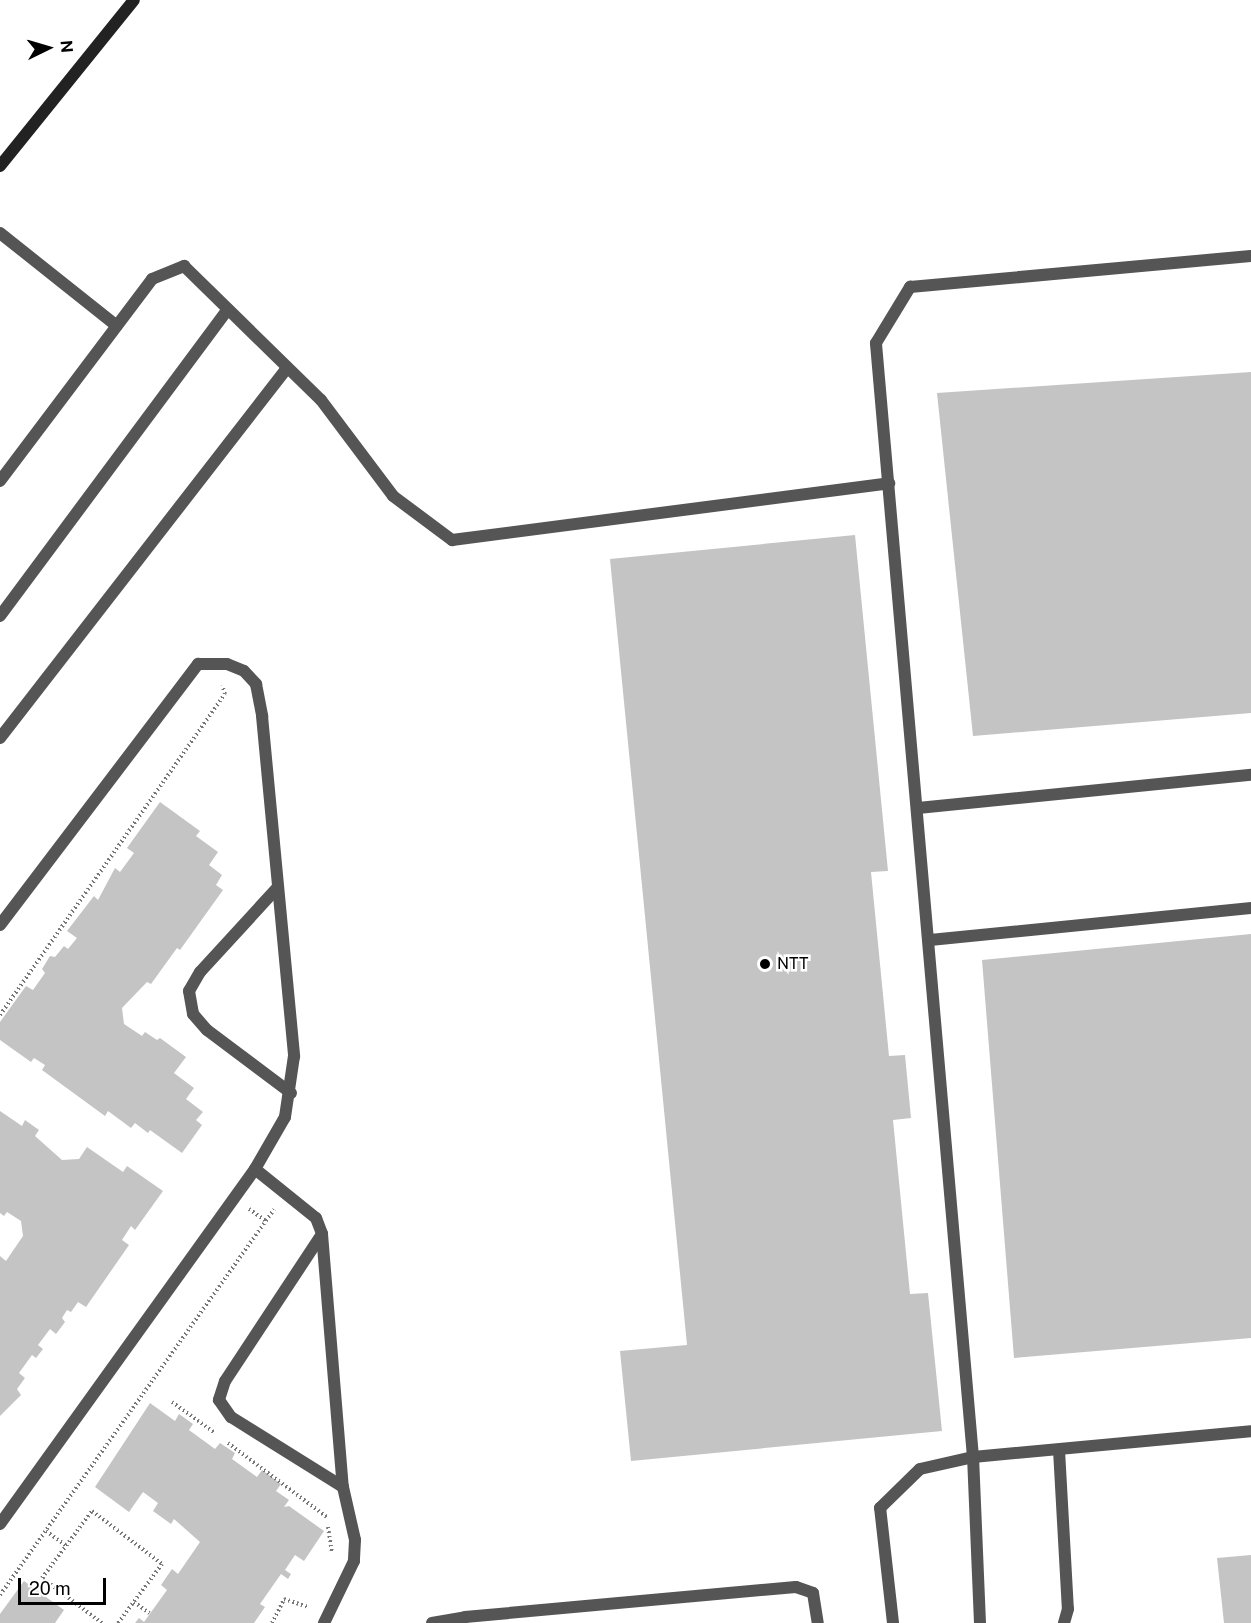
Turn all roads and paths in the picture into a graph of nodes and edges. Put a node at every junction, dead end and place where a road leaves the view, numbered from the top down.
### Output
1 (134, 0) edge
2 (0, 166) edge
3 (0, 233) edge
4 (1251, 255) edge
5 (228, 309) junction
6 (117, 326) junction
7 (287, 368) junction
8 (0, 481) edge
9 (889, 483) junction
10 (0, 616) edge
11 (215, 664) junction
12 (0, 738) edge
13 (1251, 776) edge
14 (918, 807) junction
15 (278, 887) junction
16 (1251, 908) edge
17 (0, 925) edge
18 (930, 940) junction
19 (0, 1015) edge
20 (291, 1093) junction
21 (255, 1169) junction
22 (286, 1193) junction
23 (322, 1234) junction
24 (172, 1402) dead end
25 (1251, 1431) edge
26 (1059, 1450) junction
27 (973, 1457) junction
28 (343, 1487) junction
29 (0, 1524) edge
30 (46, 1531) junction
31 (66, 1546) junction
32 (332, 1556) dead end
33 (0, 1594) edge
34 (315, 1598) dead end
35 (134, 1602) junction
36 (149, 1612) dead end
37 (102, 1623) edge
38 (118, 1623) edge
39 (272, 1623) edge
40 (324, 1623) edge
41 (432, 1623) edge
42 (818, 1623) edge
43 (893, 1623) edge
44 (980, 1623) edge
45 (1064, 1623) edge

1 - 2 main road
3 - 6 lane
4 - 9 lane
5 - 6 lane
5 - 7 lane
5 - 10 lane
6 - 8 lane
7 - 9 lane
7 - 12 lane
9 - 14 lane
11 - 15 lane
11 - 17 lane
11 - 19 path
13 - 14 lane
14 - 18 lane
15 - 20 lane
15 - 20 lane
16 - 18 lane
18 - 27 lane
20 - 21 lane
21 - 22 lane
21 - 29 lane
22 - 23 lane
22 - 30 path
23 - 28 lane
23 - 28 lane
24 - 32 path
25 - 26 lane
26 - 27 lane
26 - 45 lane
27 - 43 lane
27 - 44 lane
28 - 40 lane
30 - 31 path
30 - 33 path
31 - 35 path
31 - 37 path
34 - 39 path
35 - 36 path
35 - 38 path
41 - 42 lane

